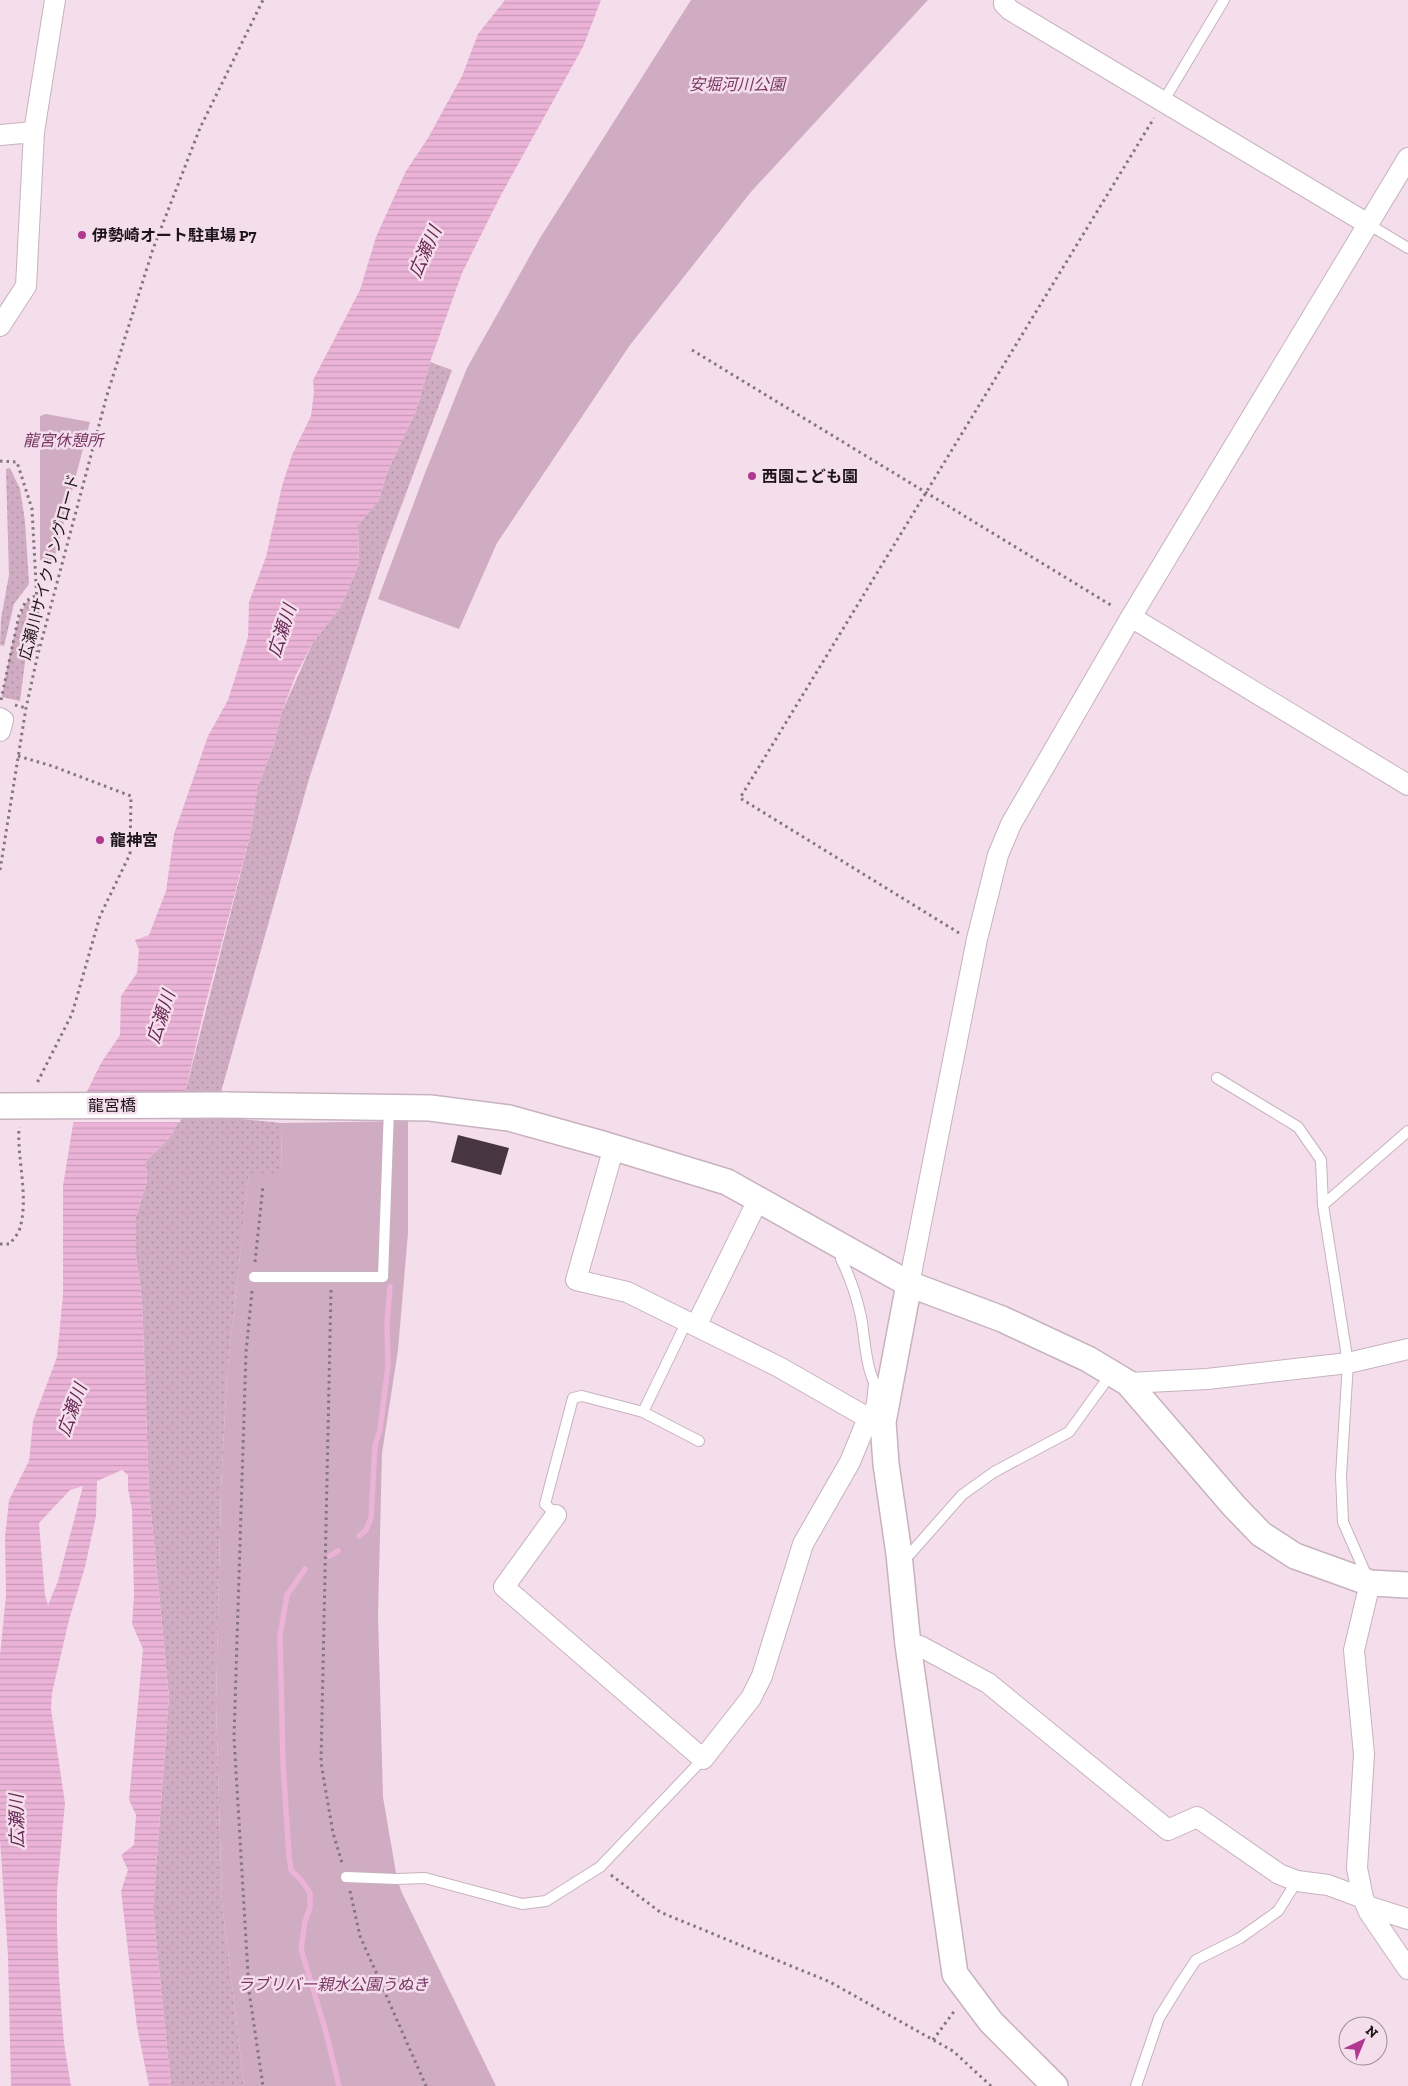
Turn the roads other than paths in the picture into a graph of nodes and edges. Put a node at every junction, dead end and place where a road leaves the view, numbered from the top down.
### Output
1 (55, 0) edge
2 (1004, 0) edge
3 (1224, 0) edge
4 (1163, 102) junction
5 (34, 132) junction
6 (0, 135) edge
7 (1408, 158) edge
8 (1368, 224) junction
9 (1408, 248) edge
10 (0, 326) edge
11 (1131, 617) junction
12 (0, 718) edge
13 (0, 731) edge
14 (1408, 785) edge
15 (1217, 1078) dead end
16 (0, 1106) edge
17 (389, 1107) junction
18 (1408, 1131) edge
19 (614, 1148) junction
20 (758, 1200) junction
21 (1323, 1205) junction
22 (846, 1248) junction
23 (254, 1277) road end
24 (909, 1284) junction
25 (692, 1324) junction
26 (1408, 1349) edge
27 (1348, 1363) junction
28 (1120, 1378) junction
29 (878, 1406) junction
30 (643, 1412) junction
31 (699, 1441) dead end
32 (556, 1515) joint
33 (899, 1554) junction
34 (1370, 1583) junction
35 (1408, 1585) edge
36 (908, 1645) junction
37 (703, 1759) junction
38 (346, 1877) road end
39 (1297, 1881) junction
40 (1365, 1902) junction
41 (1408, 1919) edge
42 (1408, 1969) edge
43 (1055, 2086) edge
44 (1136, 2086) edge

1 - 5 street
2 - 4 street
3 - 4 lane
4 - 8 street
5 - 6 street
5 - 10 street
7 - 8 street
8 - 9 lane
8 - 11 street
11 - 14 street
11 - 24 street
12 - 13 street
15 - 21 lane
16 - 17 street, 龍宮橋, bridge
17 - 19 street, 龍宮橋
17 - 23 lane
18 - 21 lane
19 - 20 street, 龍宮橋
19 - 25 street
20 - 22 street, 龍宮橋
20 - 25 street
21 - 27 lane
22 - 24 street, 龍宮橋
22 - 29 lane
24 - 28 street, 龍宮橋
24 - 29 street
25 - 29 street
25 - 30 lane
26 - 27 street
27 - 28 street
27 - 34 lane
28 - 33 lane
28 - 34 street, 龍宮橋
29 - 33 street
29 - 37 street
30 - 31 lane
30 - 32 lane
32 - 37 street
33 - 36 street
34 - 35 street, 龍宮橋
34 - 40 street
36 - 39 street
36 - 43 street
37 - 38 lane
39 - 40 street
39 - 44 lane
40 - 41 street
40 - 42 street

